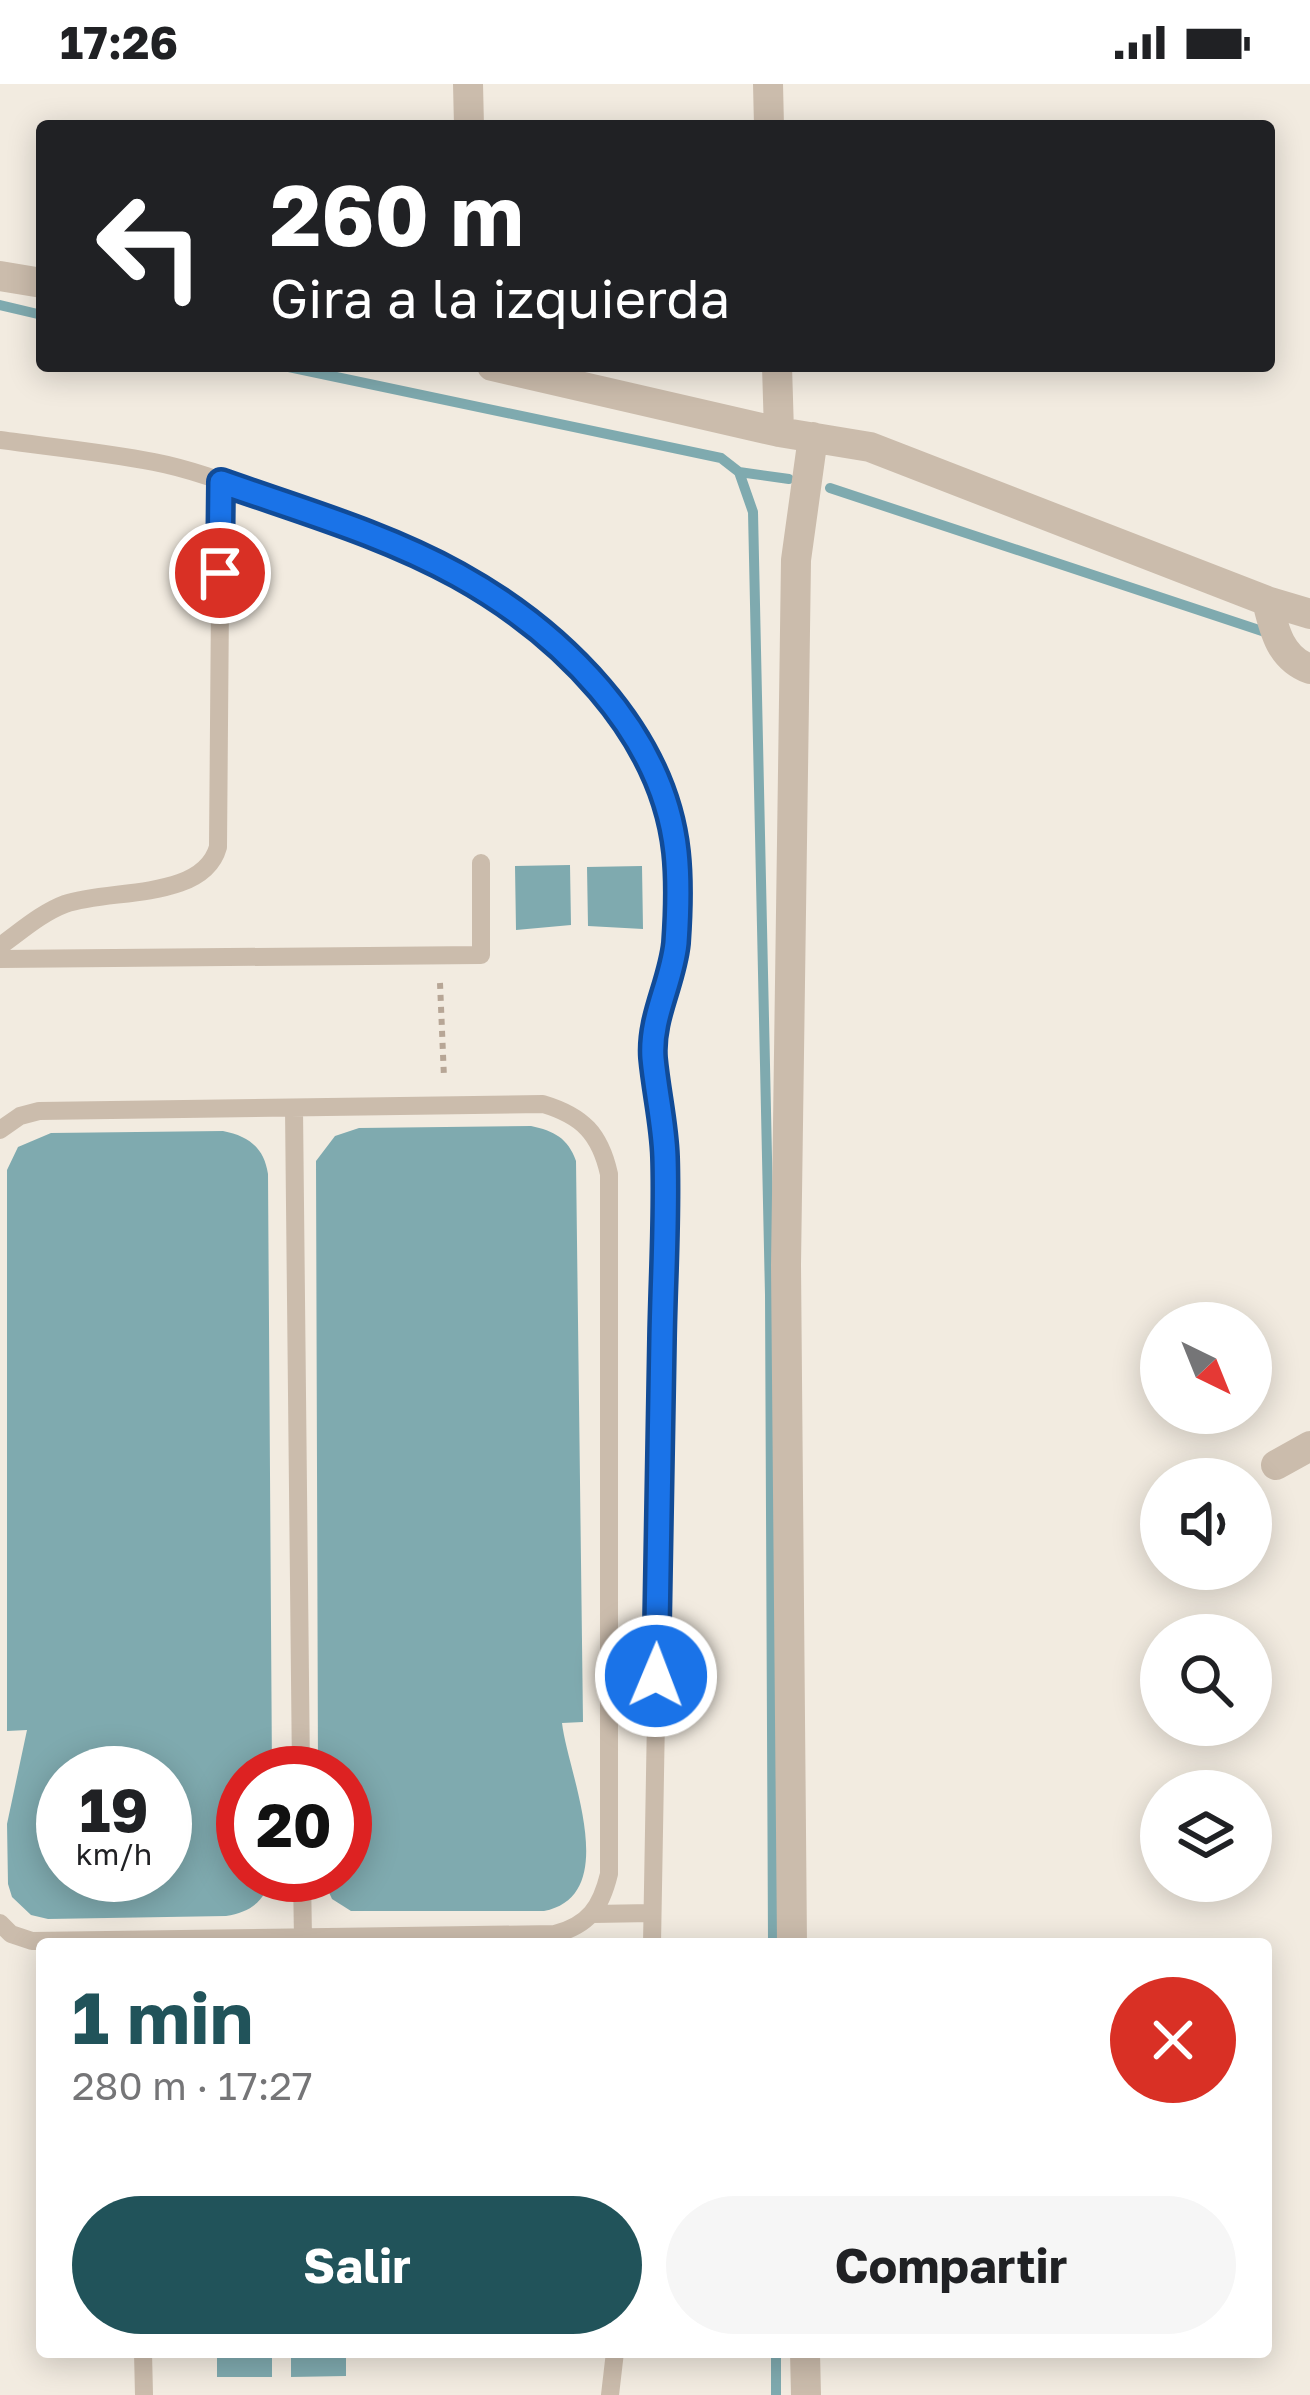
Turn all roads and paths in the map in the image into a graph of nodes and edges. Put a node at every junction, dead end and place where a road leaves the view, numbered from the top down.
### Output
1 (468, 84) edge
2 (768, 84) edge
3 (470, 120) edge
4 (769, 120) edge
5 (0, 275) edge
6 (36, 282) edge
7 (518, 372) edge
8 (777, 372) edge
9 (779, 432) junction
10 (813, 437) junction
11 (0, 440) edge
12 (221, 482) junction
13 (1267, 601) junction
14 (1310, 614) edge
15 (1310, 669) edge
16 (481, 863) dead end
17 (0, 946) edge
18 (439, 956) junction
19 (0, 958) edge
20 (446, 1106) junction
21 (294, 1109) junction
22 (0, 1130) edge
23 (1310, 1446) edge
24 (1276, 1465) dead end
25 (301, 1746) edge
26 (302, 1902) edge
27 (652, 1913) junction
28 (592, 1914) junction
29 (0, 1924) edge
30 (303, 1938) edge
31 (353, 1938) edge
32 (652, 1938) edge
33 (792, 1938) edge
34 (36, 1941) edge
35 (143, 2358) edge
36 (614, 2358) edge
37 (805, 2358) edge
38 (144, 2395) edge
39 (610, 2395) edge
40 (806, 2395) edge

1 - 3 street
2 - 4 street
5 - 6 street
7 - 9 street
8 - 9 street
9 - 10 street
10 - 13 street
10 - 33 street
11 - 12 lane
12 - 17 lane
12 - 27 lane
13 - 14 street
13 - 15 street
16 - 18 lane
18 - 19 lane
18 - 20 path
20 - 21 lane
20 - 28 lane
21 - 22 lane
21 - 25 lane
23 - 24 street
26 - 30 lane
27 - 28 lane
27 - 32 lane
28 - 31 lane
29 - 34 lane
35 - 38 lane
36 - 39 lane
37 - 40 street

